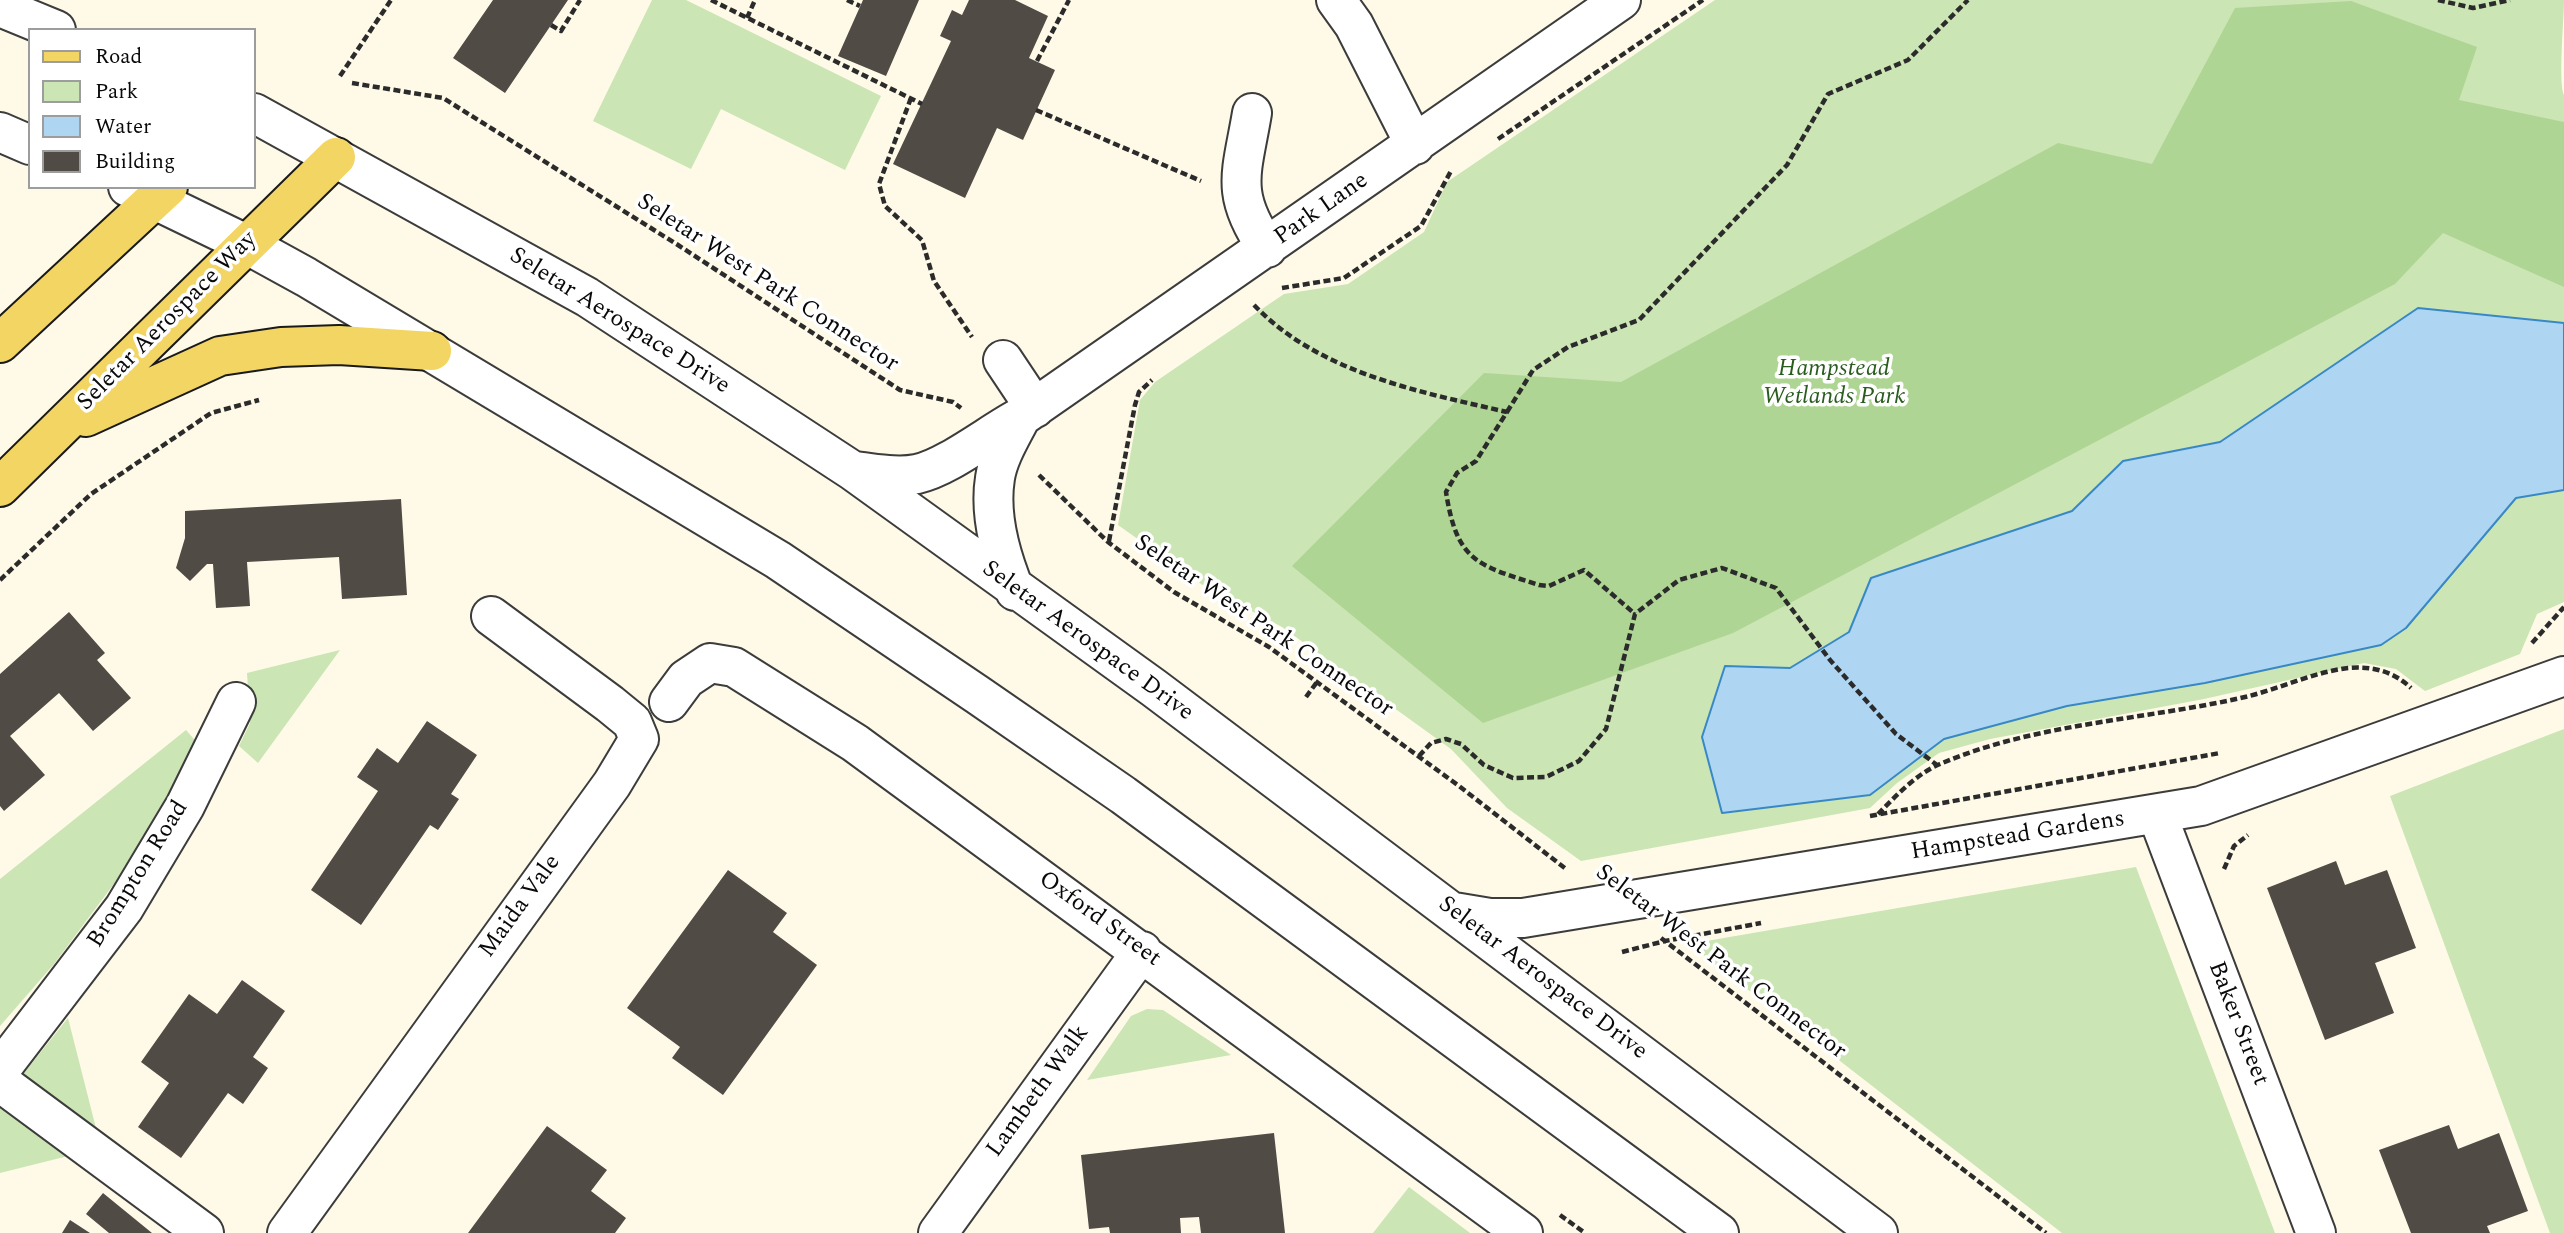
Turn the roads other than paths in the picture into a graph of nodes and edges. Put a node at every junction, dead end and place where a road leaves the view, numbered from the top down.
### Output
1 (1336, 0) edge
2 (1621, 0) edge
3 (0, 7) edge
4 (51, 28) edge
5 (1252, 113) dead end
6 (256, 114) edge
7 (0, 132) edge
8 (28, 144) edge
9 (1415, 145) junction
10 (336, 157) junction
11 (150, 191) edge
12 (246, 244) junction
13 (1267, 248) junction
14 (0, 343) edge
15 (988, 350) road end
16 (432, 351) junction
17 (1015, 425) junction
18 (62, 428) junction
19 (853, 471) junction
20 (0, 487) edge
21 (1015, 591) junction
22 (491, 616) dead end
23 (2564, 676) edge
24 (236, 702) dead end
25 (669, 702) dead end
26 (2157, 814) junction
27 (1454, 912) junction
28 (1142, 951) junction
29 (0, 1070) edge
30 (0, 1082) edge
31 (204, 1233) edge
32 (287, 1233) edge
33 (938, 1233) edge
34 (1523, 1233) edge
35 (1719, 1233) edge
36 (1878, 1233) edge
37 (2316, 1233) edge

1 - 9 street
2 - 9 street, Park Lane
3 - 4 street
5 - 13 street
6 - 10 street, Seletar Aerospace Drive
7 - 8 street
9 - 13 street, Park Lane
10 - 12 main road, Seletar Aerospace Way
10 - 19 street, Seletar Aerospace Drive
11 - 12 street
11 - 14 main road
12 - 16 street
12 - 18 main road, Seletar Aerospace Way
13 - 17 street, Park Lane
15 - 17 street
16 - 18 main road
16 - 35 street
17 - 19 street, Park Lane
17 - 21 street
18 - 20 main road, Seletar Aerospace Way
19 - 21 street, Seletar Aerospace Drive
21 - 27 street, Seletar Aerospace Drive
22 - 32 street, Maida Vale
23 - 26 street, Hampstead Gardens
24 - 29 street, Brompton Road
25 - 28 street, Oxford Street
26 - 27 street, Hampstead Gardens
26 - 37 street, Baker Street
27 - 36 street, Seletar Aerospace Drive
28 - 33 street, Lambeth Walk
28 - 34 street, Oxford Street
30 - 31 street

